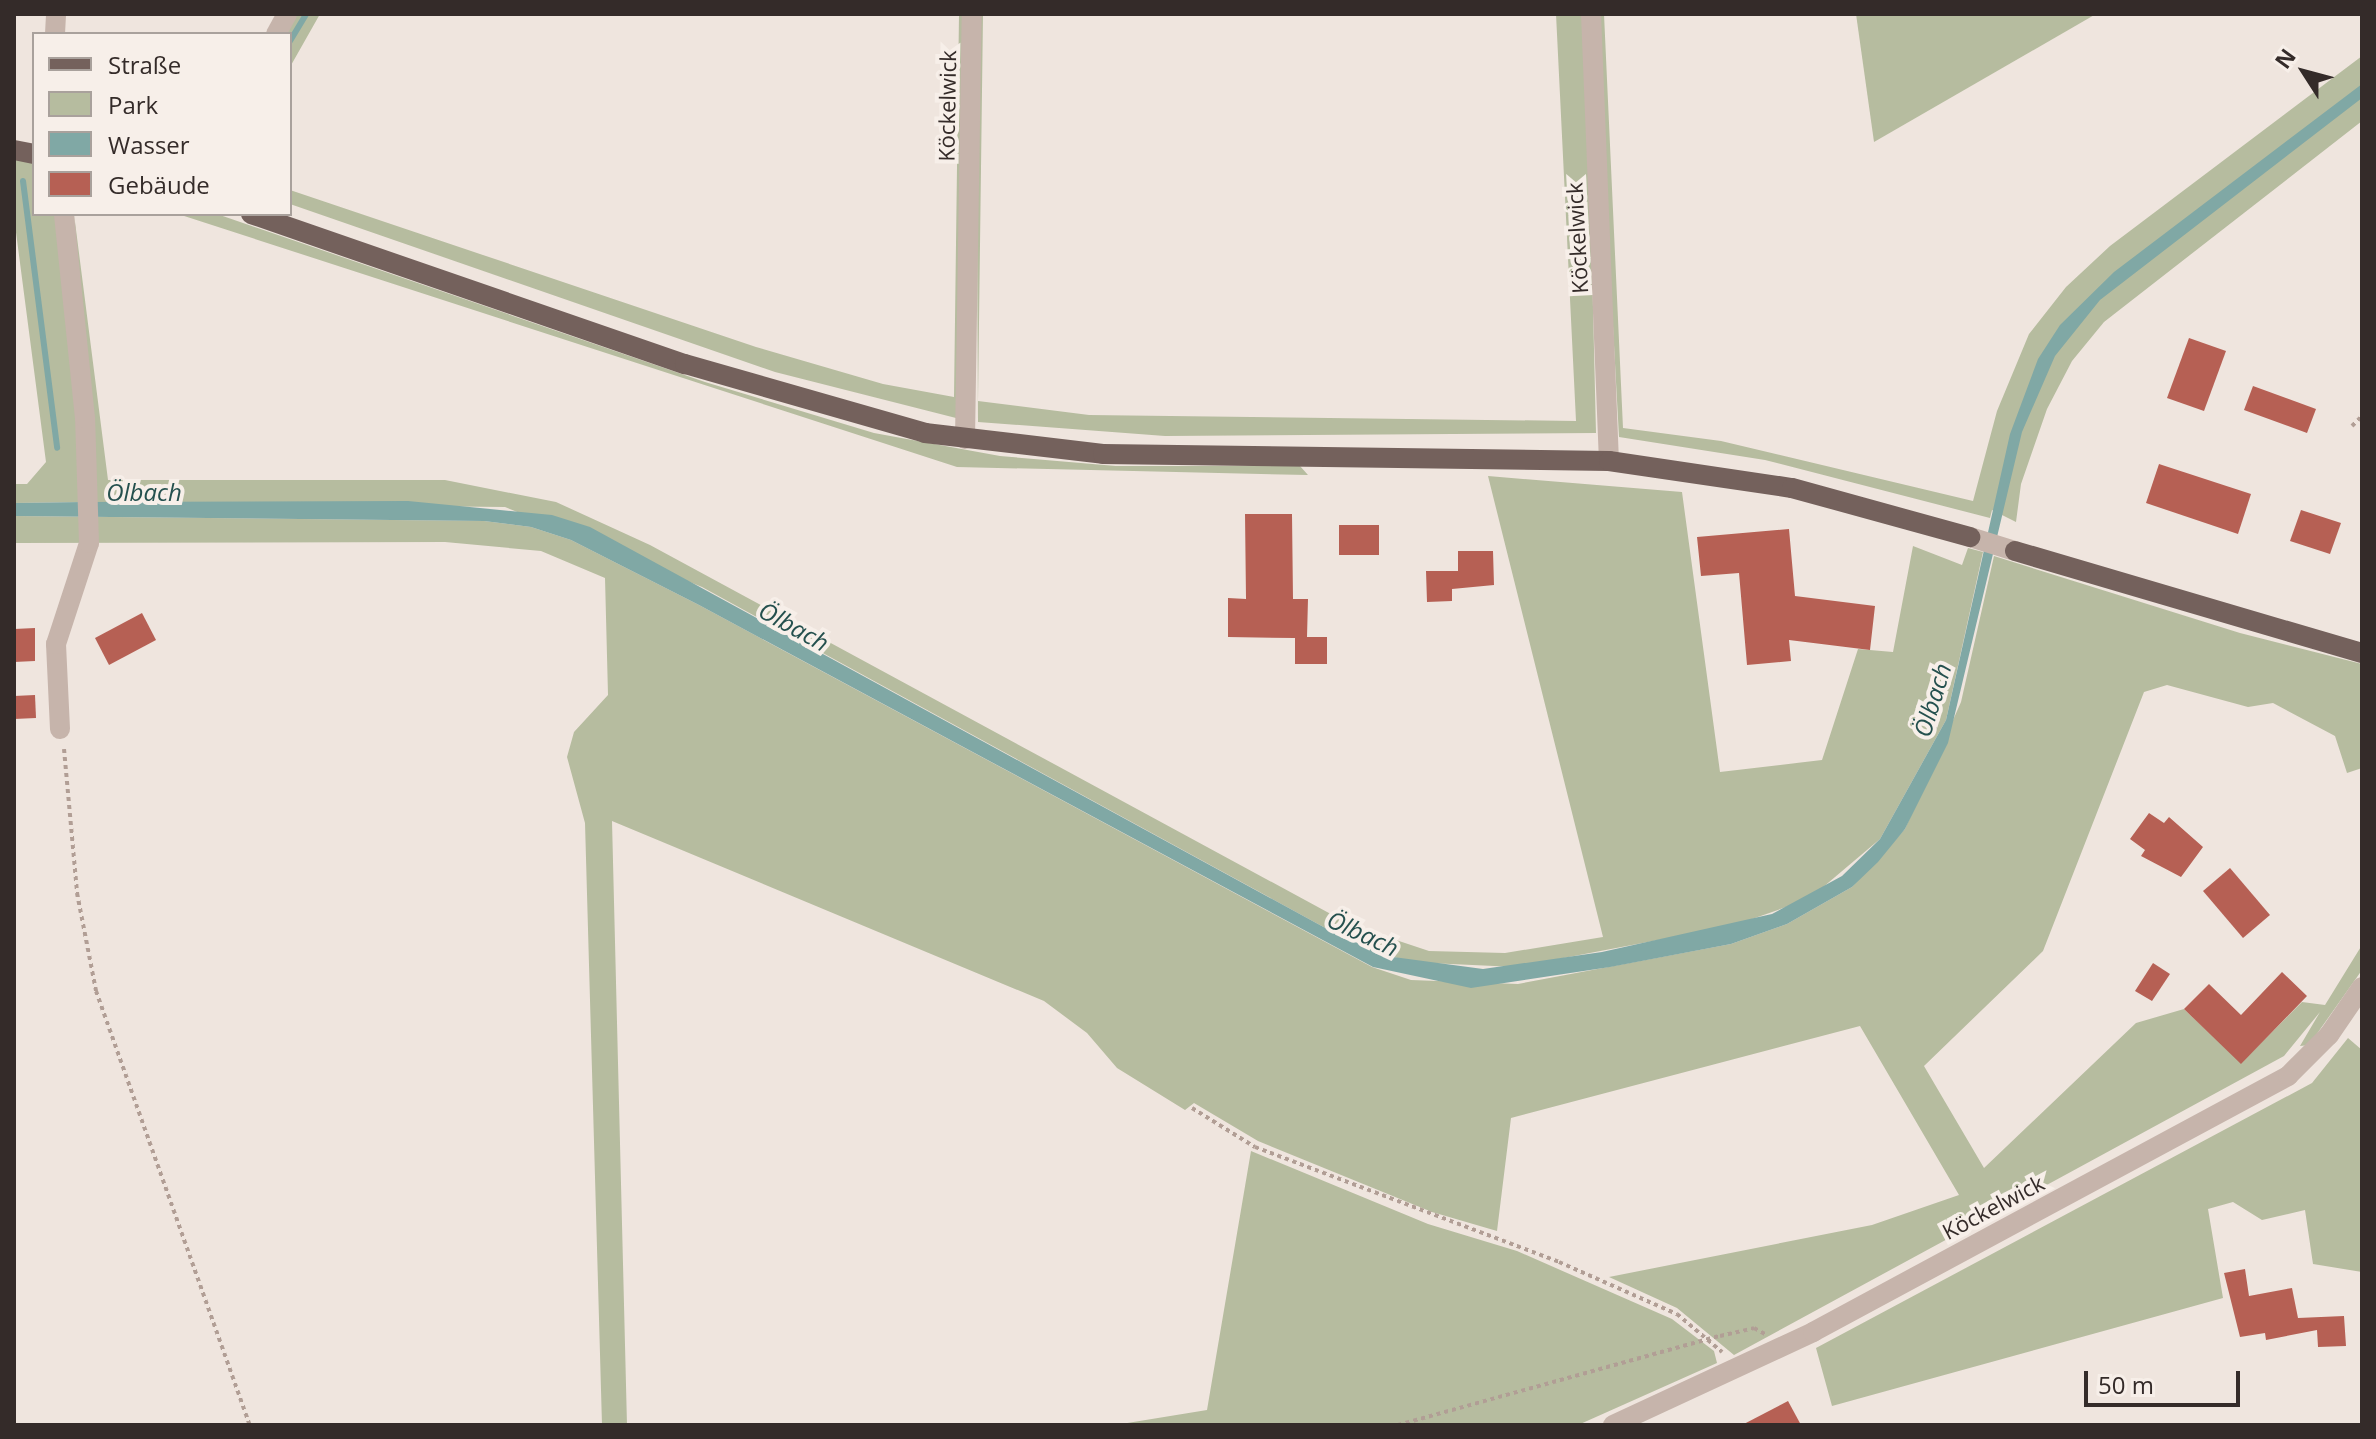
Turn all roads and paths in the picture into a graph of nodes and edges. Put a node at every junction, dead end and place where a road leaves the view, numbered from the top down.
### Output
1 (287, 14) edge
2 (972, 14) edge
3 (1591, 14) edge
4 (277, 32) edge
5 (64, 216) edge
6 (257, 216) edge
7 (2362, 416) edge
8 (2352, 426) dead end
9 (965, 439) junction
10 (1609, 461) junction
11 (1970, 537) joint
12 (2015, 551) joint
13 (2362, 653) edge
14 (60, 729) joint
15 (2362, 987) edge
16 (1192, 1108) dead end
17 (1708, 1339) junction
18 (1787, 1345) junction
19 (1733, 1371) junction
20 (250, 1425) edge
21 (1398, 1425) edge
22 (1613, 1425) edge

1 - 4 street
2 - 9 street, Köckelwick
3 - 10 street, Köckelwick
5 - 14 street
6 - 9 main road
7 - 8 path
9 - 10 main road
10 - 11 main road
11 - 12 street
12 - 13 main road
14 - 20 path
15 - 18 street, Köckelwick
16 - 17 path
17 - 18 path
17 - 19 path
17 - 21 path
18 - 19 street, Köckelwick
19 - 22 street, Köckelwick

